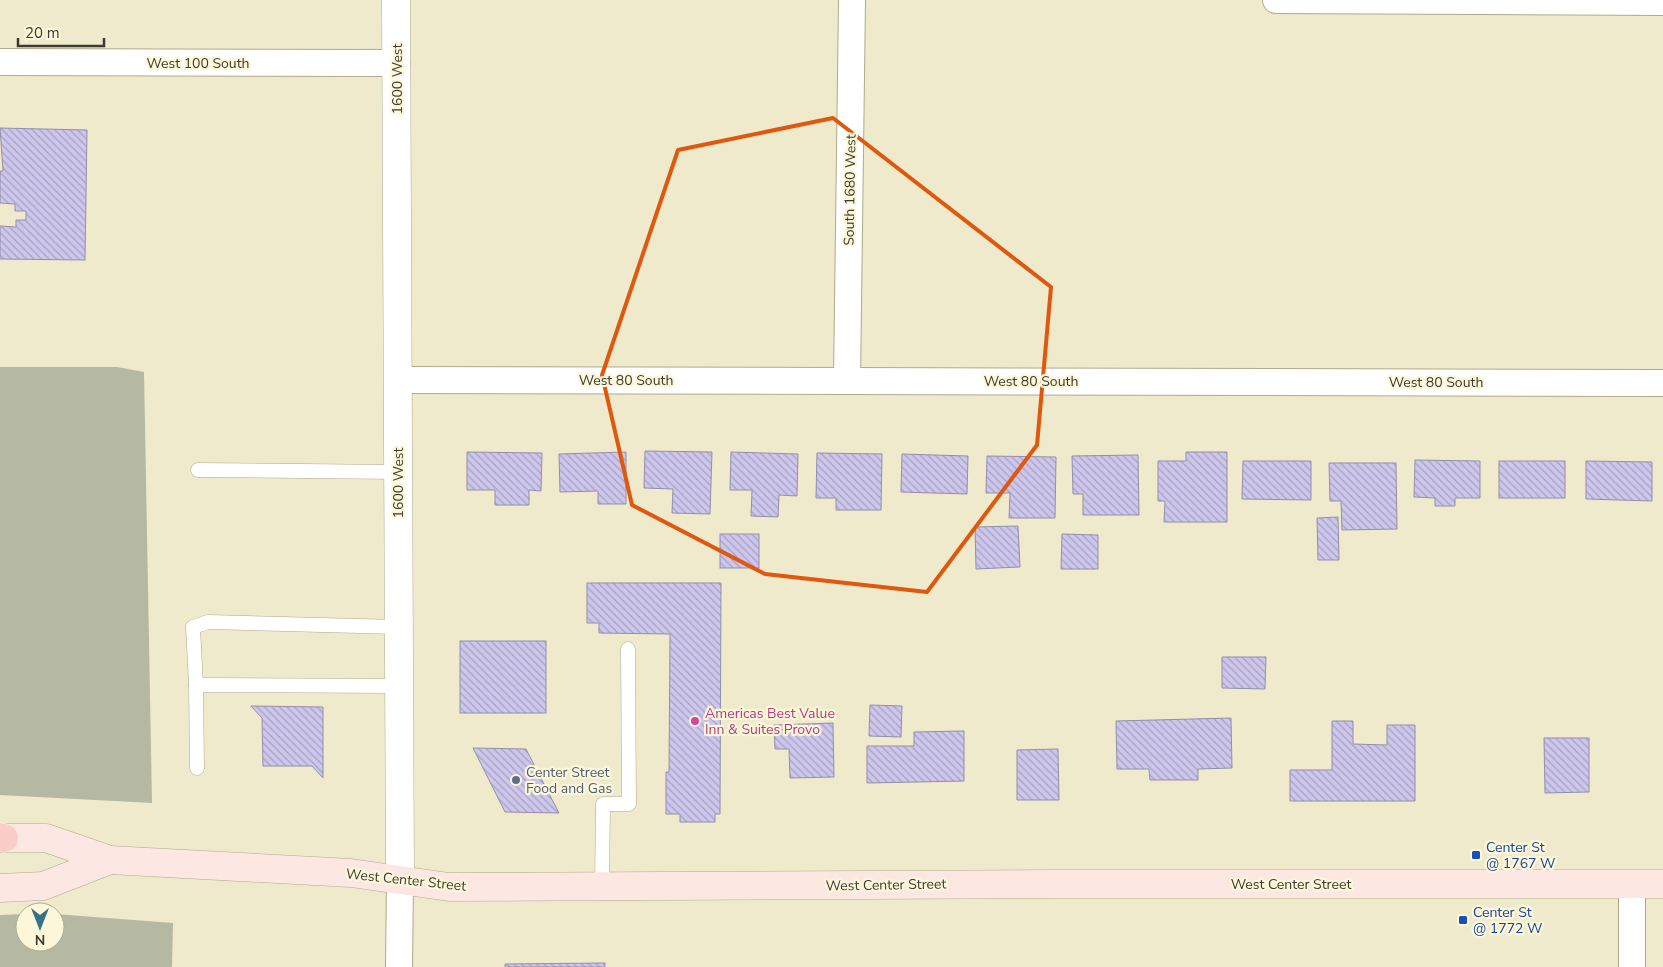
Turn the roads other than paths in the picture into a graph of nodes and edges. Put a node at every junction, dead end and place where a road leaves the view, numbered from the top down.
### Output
1 (396, 0) edge
2 (852, 0) edge
3 (1276, 0) edge
4 (1663, 2) edge
5 (0, 62) edge
6 (397, 63) junction
7 (399, 380) junction
8 (847, 380) junction
9 (1663, 383) edge
10 (198, 470) dead end
11 (398, 472) junction
12 (398, 627) junction
13 (628, 649) dead end
14 (196, 684) junction
15 (399, 686) junction
16 (197, 768) dead end
17 (1, 837) edge
18 (110, 860) junction
19 (400, 879) junction
20 (1632, 884) junction
21 (1663, 884) edge
22 (602, 886) junction
23 (0, 888) edge
24 (399, 967) edge
25 (1632, 967) edge

1 - 6 street, 1600 West
2 - 8 street, South 1680 West
3 - 4 street
5 - 6 street, West 100 South
6 - 7 street, 1600 West
7 - 8 street, West 80 South
7 - 11 street, 1600 West
8 - 9 street, West 80 South
10 - 11 lane
11 - 12 street, 1600 West
12 - 14 lane
12 - 15 street, 1600 West
13 - 22 lane
14 - 15 lane
14 - 16 lane
15 - 19 street, 1600 West
17 - 18 main road, West Center Street
18 - 19 main road, West Center Street
18 - 23 main road, West Center Street
19 - 22 main road, West Center Street
19 - 24 street, 1600 West
20 - 21 main road, West Center Street
20 - 22 main road, West Center Street
20 - 25 street

